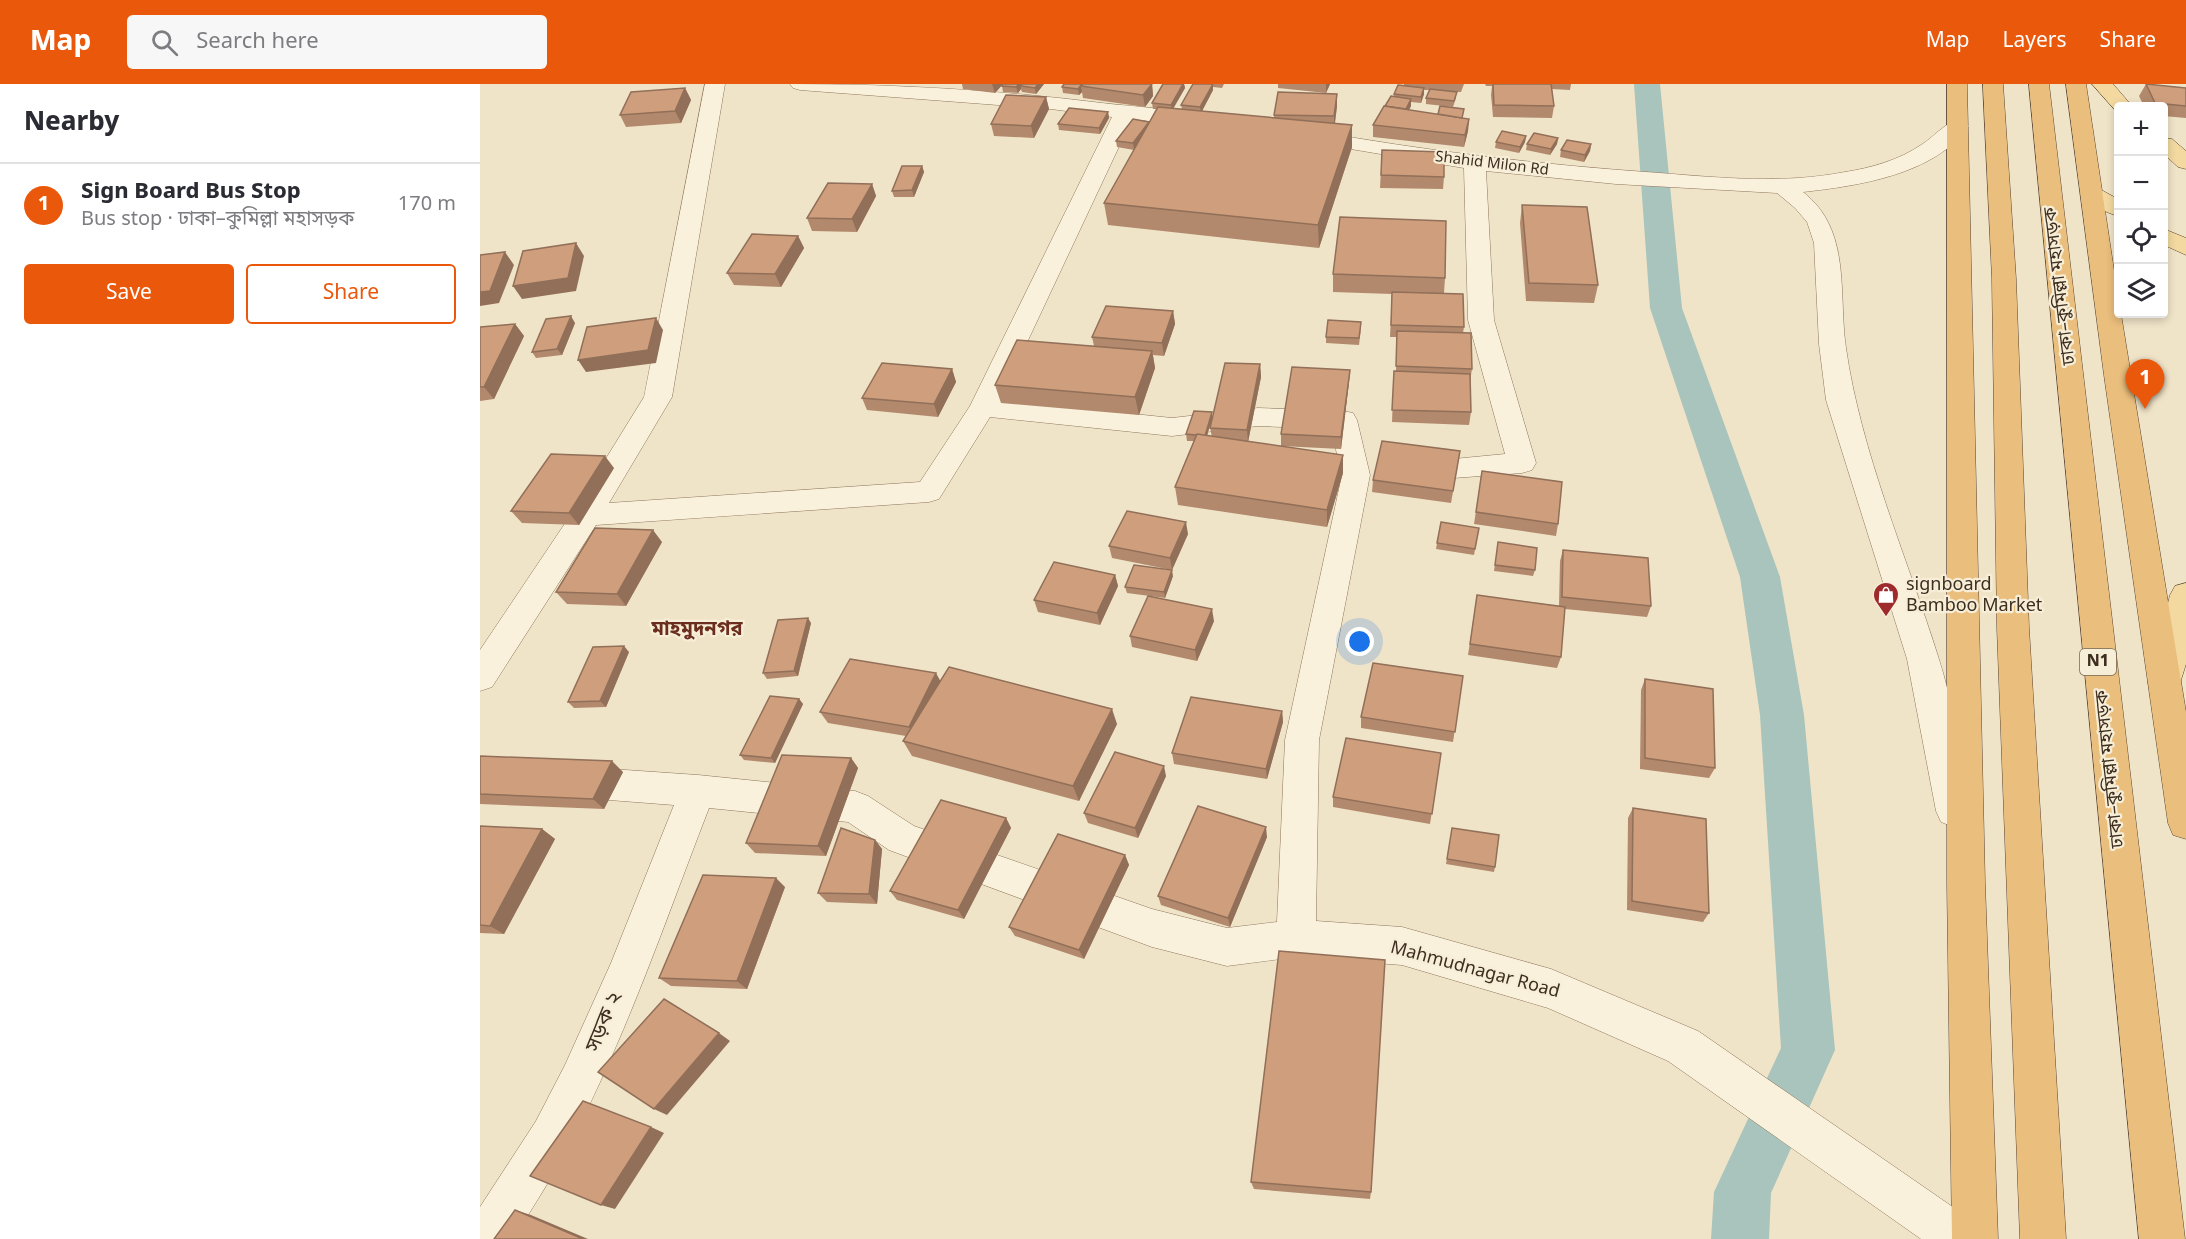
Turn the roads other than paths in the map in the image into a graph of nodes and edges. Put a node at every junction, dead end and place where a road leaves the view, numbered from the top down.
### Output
1 (715, 84) edge
2 (800, 84) edge
3 (1063, 84) edge
4 (1957, 84) edge
5 (1993, 84) edge
6 (2039, 84) edge
7 (2076, 84) edge
8 (2102, 84) edge
9 (2118, 102) edge
10 (1051, 103) junction
11 (1126, 110) junction
12 (1217, 123) edge
13 (1958, 126) junction
14 (1285, 133) edge
15 (2168, 148) edge
16 (1475, 162) junction
17 (2186, 162) edge
18 (1780, 185) junction
19 (2091, 192) junction
20 (2114, 206) edge
21 (2168, 239) edge
22 (2186, 248) edge
23 (983, 407) junction
24 (1376, 474) junction
25 (587, 515) junction
26 (2186, 595) edge
27 (480, 677) edge
28 (2165, 686) junction
29 (480, 775) edge
30 (698, 791) junction
31 (2186, 824) edge
32 (1966, 883) junction
33 (1296, 938) junction
34 (485, 1239) edge
35 (1960, 1239) edge
36 (1975, 1239) edge
37 (2043, 1239) edge
38 (2162, 1239) edge

1 - 25 street
2 - 10 street
3 - 10 street
4 - 13 highway
5 - 37 highway
6 - 38 highway, ঢাকা–কুমিল্লা মহাসড়ক / N1
7 - 19 highway
8 - 9 main road
10 - 11 street
11 - 12 street
11 - 23 street
13 - 18 street, Shahid Milon Rd
13 - 32 highway
14 - 16 street, Shahid Milon Rd
15 - 17 main road
16 - 18 street, Shahid Milon Rd
16 - 24 street
18 - 32 street
19 - 20 main road
19 - 28 highway
21 - 22 main road
23 - 24 street
23 - 25 street
24 - 33 street
25 - 27 street
26 - 28 main road
28 - 31 highway
29 - 30 street, Mahmudnagar Road
30 - 33 street, Mahmudnagar Road
30 - 34 street, সড়ক ২
32 - 36 highway
33 - 35 street, Mahmudnagar Road

